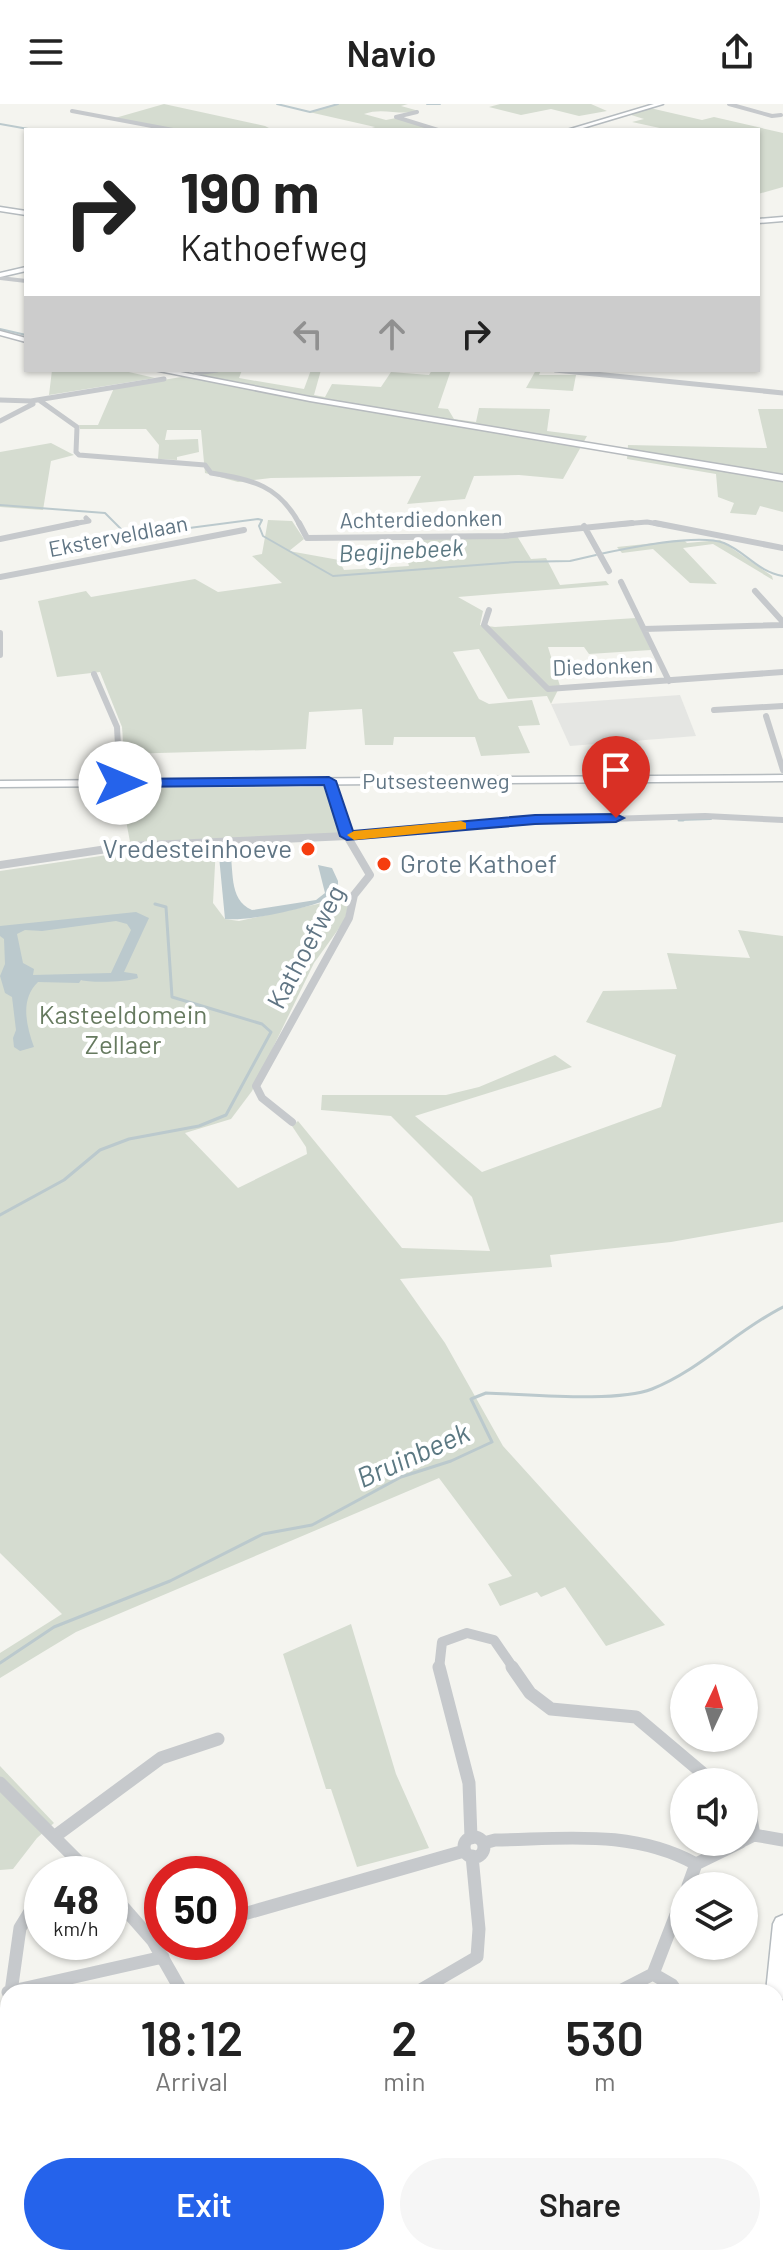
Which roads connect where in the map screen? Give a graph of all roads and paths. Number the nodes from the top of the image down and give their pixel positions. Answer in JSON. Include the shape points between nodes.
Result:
{"nodes":[{"id":1,"x":660,"y":104,"type":"edge"},
{"id":2,"x":729,"y":104,"type":"edge"},
{"id":3,"x":72,"y":111,"type":"dead end"},
{"id":4,"x":417,"y":112,"type":"dead end"},
{"id":5,"x":781,"y":115,"type":"dead end"},
{"id":6,"x":162,"y":128,"type":"edge"},
{"id":7,"x":432,"y":128,"type":"edge"},
{"id":8,"x":577,"y":128,"type":"edge"},
{"id":9,"x":0,"y":209,"type":"edge"},
{"id":10,"x":24,"y":213,"type":"edge"},
{"id":11,"x":783,"y":219,"type":"edge"},
{"id":12,"x":760,"y":221,"type":"edge"},
{"id":13,"x":24,"y":270,"type":"edge"},
{"id":14,"x":0,"y":277,"type":"edge"},
{"id":15,"x":24,"y":281,"type":"edge"},
{"id":16,"x":0,"y":333,"type":"edge"},
{"id":17,"x":24,"y":339,"type":"edge"},
{"id":18,"x":168,"y":372,"type":"edge"},
{"id":19,"x":207,"y":372,"type":"edge"},
{"id":20,"x":575,"y":372,"type":"edge"},
{"id":21,"x":192,"y":375,"type":"junction"},
{"id":22,"x":164,"y":379,"type":"dead end"},
{"id":23,"x":783,"y":393,"type":"edge"},
{"id":24,"x":0,"y":400,"type":"edge"},
{"id":25,"x":35,"y":401,"type":"junction"},
{"id":26,"x":0,"y":421,"type":"edge"},
{"id":27,"x":783,"y":478,"type":"edge"},
{"id":28,"x":86,"y":518,"type":"dead end"},
{"id":29,"x":584,"y":526,"type":"junction"},
{"id":30,"x":243,"y":530,"type":"dead end"},
{"id":31,"x":0,"y":539,"type":"edge"},
{"id":32,"x":783,"y":548,"type":"edge"},
{"id":33,"x":609,"y":571,"type":"dead end"},
{"id":34,"x":0,"y":577,"type":"edge"},
{"id":35,"x":621,"y":582,"type":"dead end"},
{"id":36,"x":755,"y":591,"type":"dead end"},
{"id":37,"x":489,"y":610,"type":"dead end"},
{"id":38,"x":783,"y":624,"type":"edge"},
{"id":39,"x":644,"y":629,"type":"junction"},
{"id":40,"x":0,"y":633,"type":"edge"},
{"id":41,"x":0,"y":655,"type":"edge"},
{"id":42,"x":783,"y":672,"type":"edge"},
{"id":43,"x":94,"y":674,"type":"dead end"},
{"id":44,"x":669,"y":681,"type":"junction"},
{"id":45,"x":783,"y":706,"type":"edge"},
{"id":46,"x":714,"y":710,"type":"dead end"},
{"id":47,"x":766,"y":716,"type":"dead end"},
{"id":48,"x":623,"y":741,"type":"dead end"},
{"id":49,"x":783,"y":770,"type":"edge"},
{"id":50,"x":783,"y":778,"type":"edge"},
{"id":51,"x":632,"y":779,"type":"junction"},
{"id":52,"x":329,"y":781,"type":"junction"},
{"id":53,"x":120,"y":783,"type":"junction"},
{"id":54,"x":0,"y":784,"type":"edge"},
{"id":55,"x":783,"y":820,"type":"edge"},
{"id":56,"x":347,"y":836,"type":"junction"},
{"id":57,"x":0,"y":865,"type":"edge"},
{"id":58,"x":292,"y":1122,"type":"dead end"},
{"id":59,"x":218,"y":1739,"type":"dead end"},
{"id":60,"x":696,"y":1768,"type":"edge"},
{"id":61,"x":0,"y":1783,"type":"edge"},
{"id":62,"x":54,"y":1837,"type":"junction"},
{"id":63,"x":758,"y":1839,"type":"edge"},
{"id":64,"x":478,"y":1840,"type":"junction"},
{"id":65,"x":783,"y":1840,"type":"edge"},
{"id":66,"x":468,"y":1854,"type":"junction"},
{"id":67,"x":73,"y":1856,"type":"edge"},
{"id":68,"x":717,"y":1856,"type":"edge"},
{"id":69,"x":696,"y":1864,"type":"junction"},
{"id":70,"x":693,"y":1872,"type":"edge"},
{"id":71,"x":128,"y":1910,"type":"edge"},
{"id":72,"x":248,"y":1913,"type":"edge"},
{"id":73,"x":783,"y":1924,"type":"edge"},
{"id":74,"x":24,"y":1925,"type":"edge"},
{"id":75,"x":144,"y":1926,"type":"edge"},
{"id":76,"x":670,"y":1927,"type":"edge"},
{"id":77,"x":150,"y":1960,"type":"edge"},
{"id":78,"x":165,"y":1960,"type":"edge"},
{"id":79,"x":653,"y":1974,"type":"junction"},
{"id":80,"x":11,"y":1984,"type":"edge"},
{"id":81,"x":45,"y":1984,"type":"edge"},
{"id":82,"x":178,"y":1984,"type":"edge"},
{"id":83,"x":432,"y":1984,"type":"edge"},
{"id":84,"x":634,"y":1984,"type":"edge"},
{"id":85,"x":670,"y":1984,"type":"edge"},
{"id":86,"x":777,"y":1984,"type":"edge"}],
"edges":[{"from":1,"to":8,"type":"main road"},
{"from":2,"to":5,"type":"street"},
{"from":3,"to":6,"type":"street"},
{"from":4,"to":7,"type":"street","via":[[396,117]]},
{"from":9,"to":10,"type":"main road"},
{"from":11,"to":12,"type":"main road"},
{"from":13,"to":14,"type":"main road"},
{"from":14,"to":15,"type":"street"},
{"from":16,"to":17,"type":"main road"},
{"from":18,"to":21,"type":"main road"},
{"from":19,"to":21,"type":"street"},
{"from":20,"to":23,"type":"street"},
{"from":21,"to":27,"type":"main road"},
{"from":22,"to":25,"type":"street"},
{"from":24,"to":25,"type":"street"},
{"from":25,"to":26,"type":"street"},
{"from":25,"to":29,"type":"street","name":"Achterdiedonken","via":[[77,427],[79,455],[197,463],[211,473],[252,480],[285,500],[307,538],[504,536]]},
{"from":28,"to":31,"type":"street","name":"Eksterveldlaan","via":[[89,521]]},
{"from":29,"to":32,"type":"street","name":"Achterdiedonken","via":[[659,523]]},
{"from":29,"to":33,"type":"street"},
{"from":30,"to":34,"type":"street","name":"Eksterveldlaan"},
{"from":35,"to":39,"type":"street","name":"Diedonken"},
{"from":36,"to":38,"type":"street","name":"Diedonken"},
{"from":37,"to":44,"type":"street","name":"Diedonken","via":[[484,625],[548,689]]},
{"from":38,"to":39,"type":"street","name":"Diedonken"},
{"from":39,"to":44,"type":"street","name":"Diedonken"},
{"from":40,"to":41,"type":"street"},
{"from":42,"to":44,"type":"street","name":"Diedonken"},
{"from":43,"to":53,"type":"street","via":[[117,727]]},
{"from":45,"to":46,"type":"street"},
{"from":47,"to":49,"type":"street"},
{"from":48,"to":51,"type":"street"},
{"from":50,"to":51,"type":"main road","name":"Putsesteenweg"},
{"from":51,"to":52,"type":"main road","name":"Putsesteenweg"},
{"from":52,"to":53,"type":"main road","name":"Putsesteenweg"},
{"from":52,"to":56,"type":"street","name":"Kathoefweg"},
{"from":53,"to":54,"type":"main road","name":"Putsesteenweg"},
{"from":55,"to":56,"type":"street","via":[[535,820]]},
{"from":56,"to":57,"type":"street","via":[[127,846]]},
{"from":56,"to":58,"type":"street","name":"Kathoefweg","via":[[370,875],[354,895],[349,918],[256,1086],[262,1098]]},
{"from":59,"to":62,"type":"street","via":[[161,1758]]},
{"from":60,"to":64,"type":"street","via":[[636,1717],[551,1709],[530,1693],[494,1640],[467,1633],[442,1642],[438,1665]]},
{"from":61,"to":62,"type":"street"},
{"from":62,"to":67,"type":"street"},
{"from":63,"to":65,"type":"street"},
{"from":64,"to":66,"type":"street","via":[[464,1842]]},
{"from":64,"to":66,"type":"street","via":[[483,1853]]},
{"from":64,"to":69,"type":"street","via":[[624,1838]]},
{"from":66,"to":72,"type":"street"},
{"from":66,"to":83,"type":"street","via":[[479,1929],[477,1957]]},
{"from":68,"to":69,"type":"street"},
{"from":69,"to":70,"type":"street"},
{"from":71,"to":75,"type":"street"},
{"from":73,"to":86,"type":"main road"},
{"from":74,"to":80,"type":"street"},
{"from":76,"to":79,"type":"street"},
{"from":77,"to":81,"type":"street"},
{"from":78,"to":82,"type":"street"},
{"from":79,"to":84,"type":"street"},
{"from":79,"to":85,"type":"street"}]}
